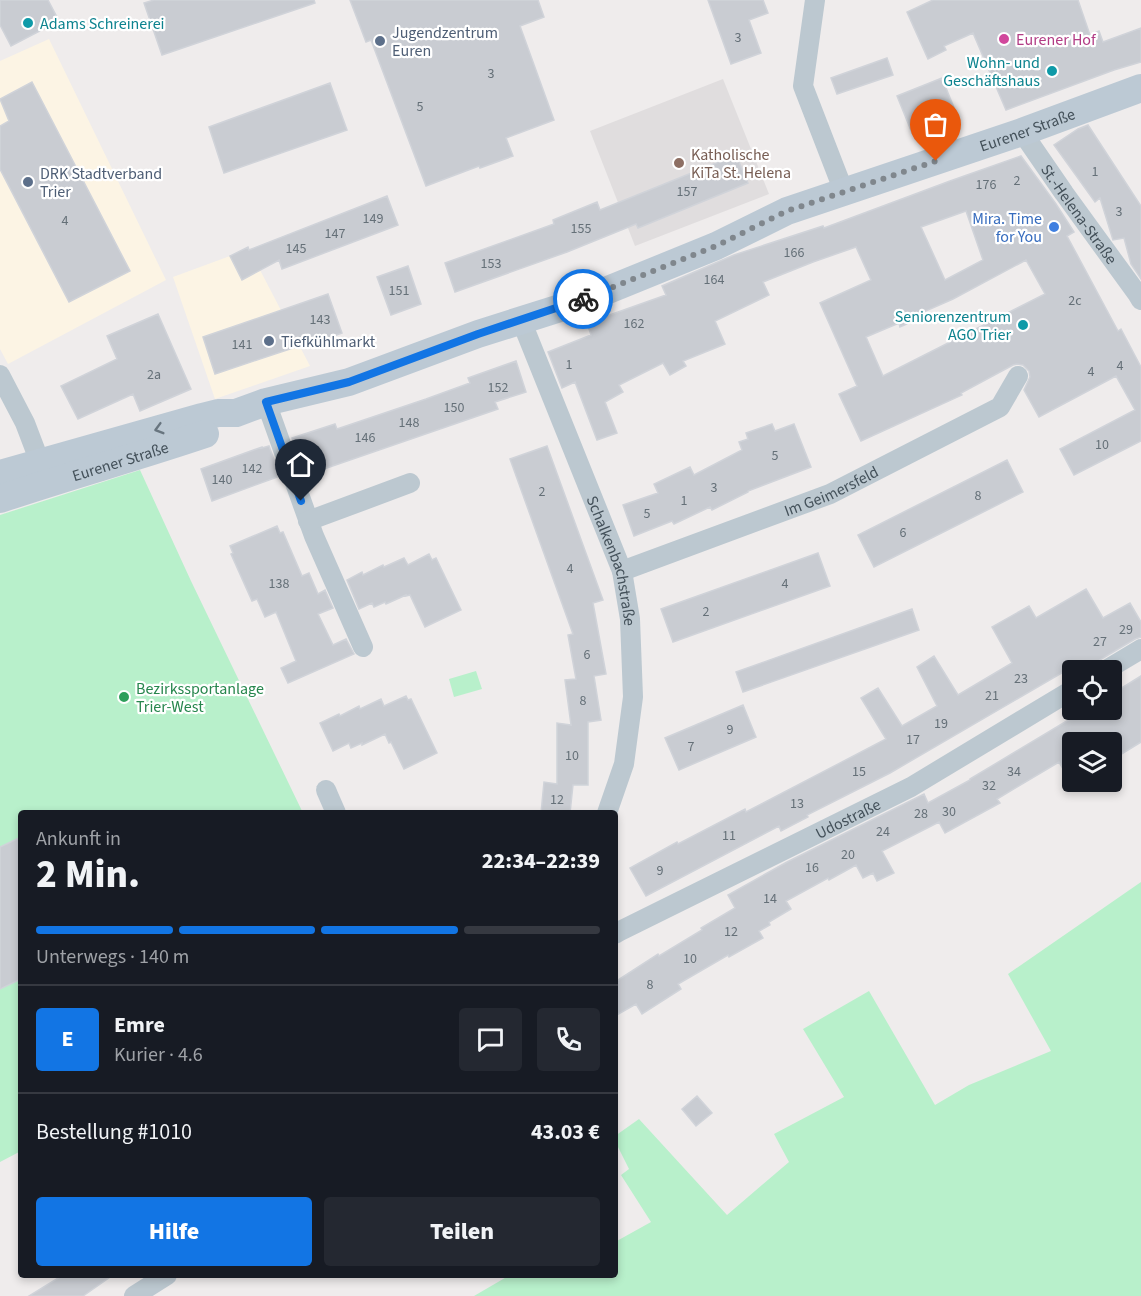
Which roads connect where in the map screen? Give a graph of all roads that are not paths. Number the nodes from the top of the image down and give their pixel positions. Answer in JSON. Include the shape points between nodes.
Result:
{"nodes":[{"id":1,"x":815,"y":0,"type":"edge"},
{"id":2,"x":1141,"y":88,"type":"edge"},
{"id":3,"x":1022,"y":132,"type":"junction"},
{"id":4,"x":844,"y":192,"type":"junction"},
{"id":5,"x":1140,"y":296,"type":"edge"},
{"id":6,"x":521,"y":320,"type":"junction"},
{"id":7,"x":0,"y":375,"type":"edge"},
{"id":8,"x":1018,"y":376,"type":"dead end"},
{"id":9,"x":266,"y":402,"type":"junction"},
{"id":10,"x":44,"y":472,"type":"junction"},
{"id":11,"x":0,"y":474,"type":"edge"},
{"id":12,"x":410,"y":483,"type":"dead end"},
{"id":13,"x":0,"y":499,"type":"edge"},
{"id":14,"x":308,"y":521,"type":"junction"},
{"id":15,"x":622,"y":571,"type":"junction"},
{"id":16,"x":363,"y":647,"type":"dead end"},
{"id":17,"x":1141,"y":649,"type":"edge"},
{"id":18,"x":1122,"y":660,"type":"edge"},
{"id":19,"x":1062,"y":696,"type":"edge"},
{"id":20,"x":326,"y":790,"type":"dead end"},
{"id":21,"x":335,"y":810,"type":"edge"},
{"id":22,"x":608,"y":810,"type":"edge"},
{"id":23,"x":618,"y":930,"type":"edge"},
{"id":24,"x":162,"y":1278,"type":"edge"},
{"id":25,"x":134,"y":1296,"type":"edge"}],
"edges":[{"from":1,"to":4,"type":"street","via":[[804,86]]},
{"from":2,"to":3,"type":"street","name":"Eurener Straße"},
{"from":3,"to":4,"type":"street","name":"Eurener Straße"},
{"from":3,"to":5,"type":"street","name":"St.-Helena-Straße"},
{"from":4,"to":6,"type":"street","name":"Eurener Straße","via":[[787,211],[716,246],[576,303]]},
{"from":6,"to":9,"type":"street","name":"Eurener Straße","via":[[349,382]]},
{"from":6,"to":15,"type":"street","name":"Schalkenbachstraße"},
{"from":7,"to":10,"type":"street","via":[[26,423]]},
{"from":8,"to":15,"type":"street","name":"Im Geimersfeld","via":[[1000,407],[830,494]]},
{"from":9,"to":10,"type":"street","name":"Eurener Straße","via":[[236,413],[207,433],[143,455]]},
{"from":9,"to":14,"type":"street"},
{"from":10,"to":11,"type":"street","name":"Eurener Straße"},
{"from":10,"to":13,"type":"street","name":"Eurener Straße"},
{"from":12,"to":14,"type":"street"},
{"from":14,"to":16,"type":"street"},
{"from":15,"to":22,"type":"street","name":"Schalkenbachstraße","via":[[630,619],[633,697],[624,764]]},
{"from":17,"to":18,"type":"street"},
{"from":19,"to":23,"type":"street","name":"Udostraße","via":[[911,787]]},
{"from":20,"to":21,"type":"street"},
{"from":24,"to":25,"type":"street"}]}
